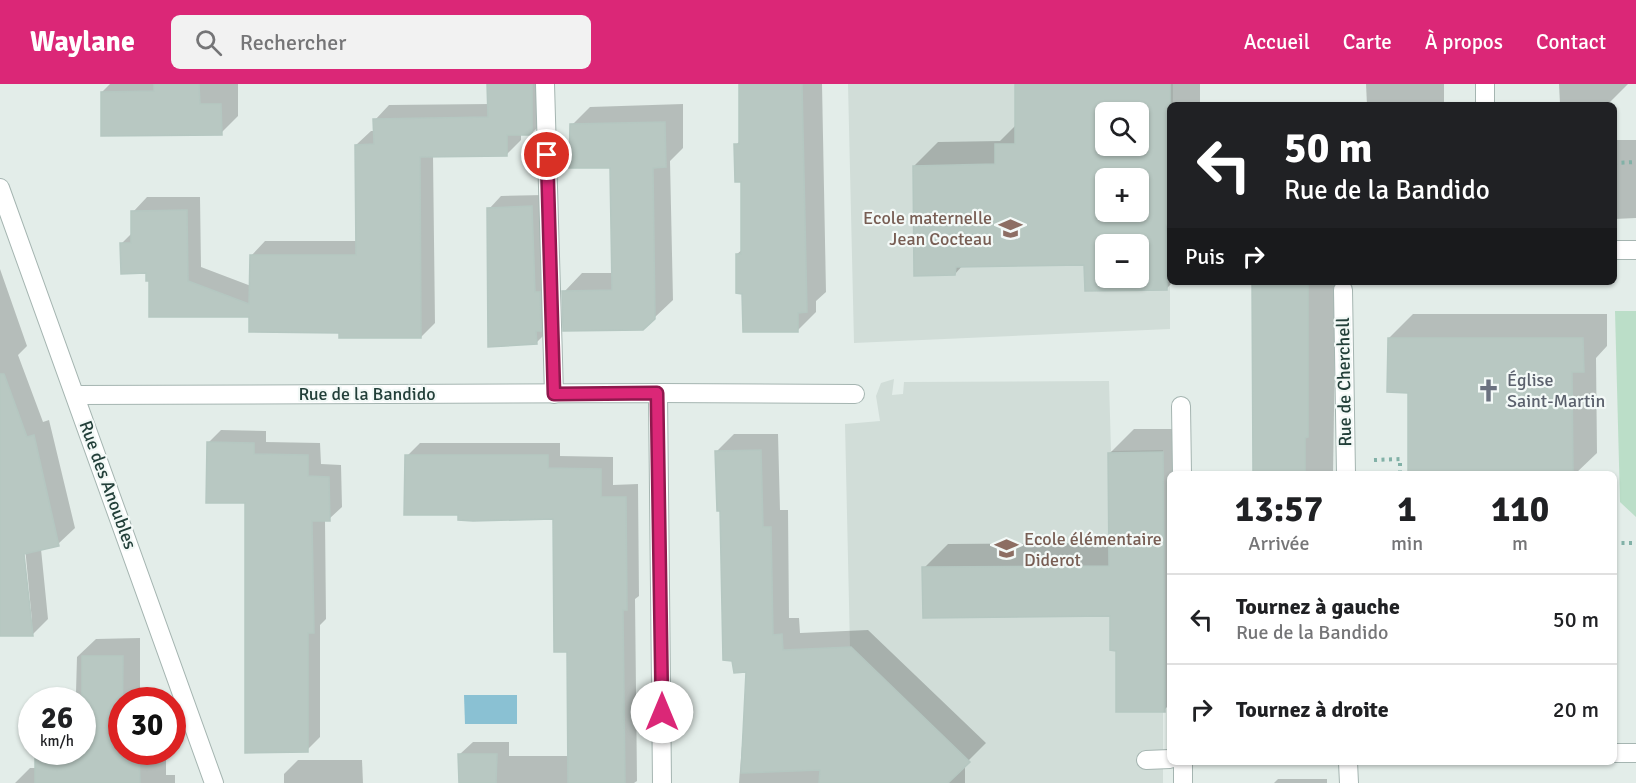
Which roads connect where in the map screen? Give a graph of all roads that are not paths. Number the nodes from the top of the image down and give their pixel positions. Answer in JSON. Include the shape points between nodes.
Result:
{"nodes":[{"id":1,"x":545,"y":84,"type":"edge"},
{"id":2,"x":1485,"y":84,"type":"edge"},
{"id":3,"x":1485,"y":102,"type":"edge"},
{"id":4,"x":0,"y":188,"type":"edge"},
{"id":5,"x":1617,"y":250,"type":"edge"},
{"id":6,"x":1636,"y":250,"type":"edge"},
{"id":7,"x":1343,"y":290,"type":"dead end"},
{"id":8,"x":657,"y":393,"type":"junction"},
{"id":9,"x":554,"y":394,"type":"junction"},
{"id":10,"x":855,"y":394,"type":"dead end"},
{"id":11,"x":76,"y":395,"type":"junction"},
{"id":12,"x":1181,"y":406,"type":"dead end"},
{"id":13,"x":1182,"y":471,"type":"edge"},
{"id":14,"x":1346,"y":471,"type":"edge"},
{"id":15,"x":1617,"y":753,"type":"edge"},
{"id":16,"x":1636,"y":753,"type":"edge"},
{"id":17,"x":1167,"y":759,"type":"edge"},
{"id":18,"x":1146,"y":760,"type":"dead end"},
{"id":19,"x":1183,"y":765,"type":"edge"},
{"id":20,"x":1348,"y":765,"type":"edge"},
{"id":21,"x":214,"y":783,"type":"edge"},
{"id":22,"x":662,"y":783,"type":"edge"},
{"id":23,"x":1183,"y":783,"type":"edge"},
{"id":24,"x":1349,"y":783,"type":"edge"}],
"edges":[{"from":1,"to":9,"type":"street"},
{"from":2,"to":3,"type":"street"},
{"from":4,"to":11,"type":"street","name":"Rue des Anoubles"},
{"from":5,"to":6,"type":"street"},
{"from":7,"to":14,"type":"street","name":"Rue de Cherchell"},
{"from":8,"to":9,"type":"street","name":"Rue de la Bandido"},
{"from":8,"to":10,"type":"street","name":"Rue de la Bandido"},
{"from":8,"to":22,"type":"street"},
{"from":9,"to":11,"type":"street","name":"Rue de la Bandido"},
{"from":11,"to":21,"type":"street","name":"Rue des Anoubles"},
{"from":12,"to":13,"type":"street"},
{"from":15,"to":16,"type":"street"},
{"from":17,"to":18,"type":"street"},
{"from":19,"to":23,"type":"street"},
{"from":20,"to":24,"type":"street"}]}
